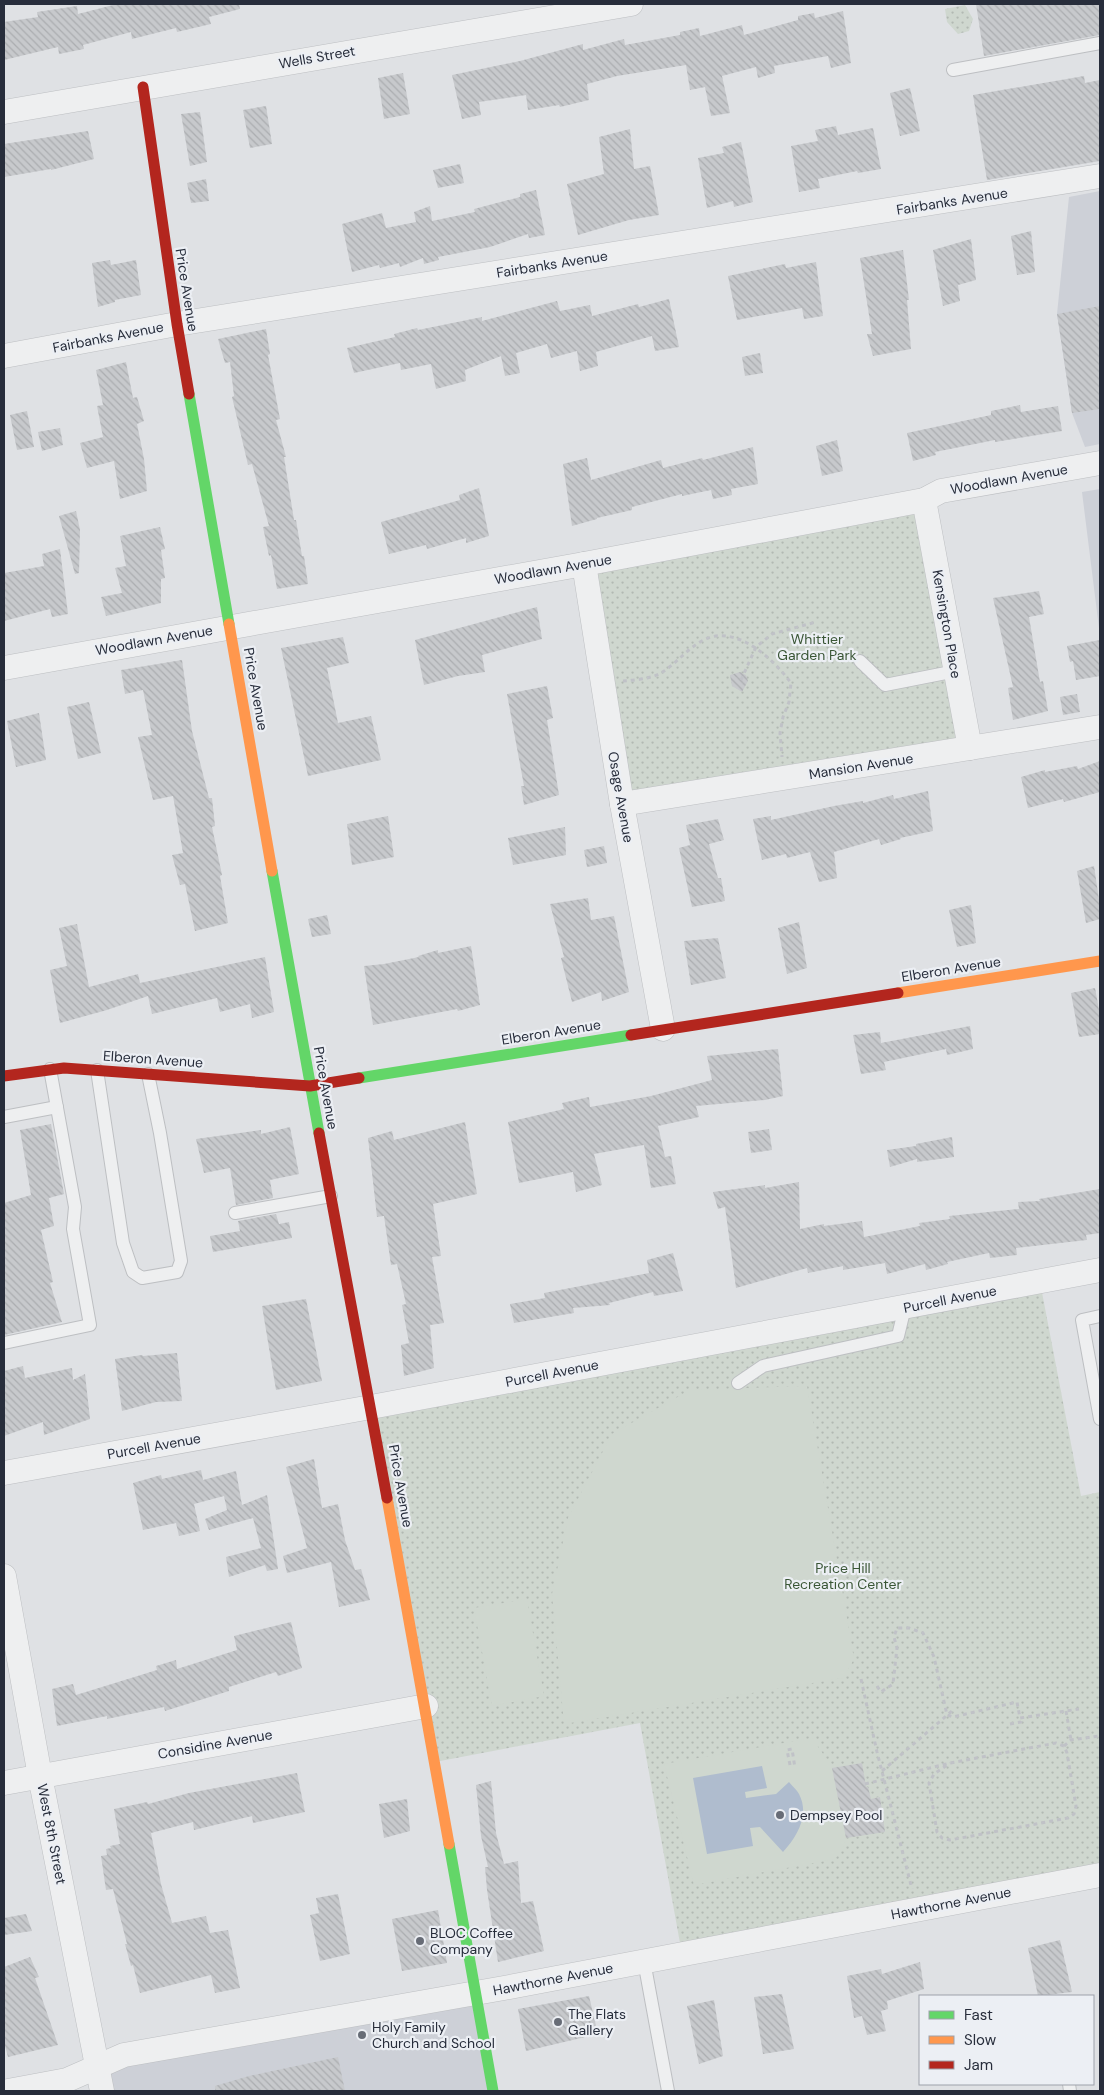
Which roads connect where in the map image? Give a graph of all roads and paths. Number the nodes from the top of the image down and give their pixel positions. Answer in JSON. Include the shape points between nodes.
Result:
{"nodes":[{"id":1,"x":631,"y":4,"type":"edge"},
{"id":2,"x":1100,"y":43,"type":"edge"},
{"id":3,"x":953,"y":70,"type":"dead end"},
{"id":4,"x":143,"y":87,"type":"junction"},
{"id":5,"x":4,"y":112,"type":"edge"},
{"id":6,"x":1100,"y":176,"type":"edge"},
{"id":7,"x":177,"y":324,"type":"junction"},
{"id":8,"x":4,"y":356,"type":"edge"},
{"id":9,"x":1100,"y":462,"type":"edge"},
{"id":10,"x":924,"y":500,"type":"junction"},
{"id":11,"x":584,"y":564,"type":"junction"},
{"id":12,"x":816,"y":622,"type":"dead end"},
{"id":13,"x":230,"y":626,"type":"junction"},
{"id":14,"x":756,"y":647,"type":"junction"},
{"id":15,"x":860,"y":662,"type":"dead end"},
{"id":16,"x":4,"y":668,"type":"edge"},
{"id":17,"x":956,"y":671,"type":"junction"},
{"id":18,"x":741,"y":680,"type":"dead end"},
{"id":19,"x":603,"y":684,"type":"junction"},
{"id":20,"x":1100,"y":727,"type":"edge"},
{"id":21,"x":970,"y":748,"type":"junction"},
{"id":22,"x":784,"y":778,"type":"junction"},
{"id":23,"x":622,"y":804,"type":"junction"},
{"id":24,"x":1100,"y":961,"type":"edge"},
{"id":25,"x":663,"y":1030,"type":"junction"},
{"id":26,"x":50,"y":1069,"type":"junction"},
{"id":27,"x":98,"y":1070,"type":"junction"},
{"id":28,"x":148,"y":1074,"type":"junction"},
{"id":29,"x":4,"y":1076,"type":"edge"},
{"id":30,"x":310,"y":1086,"type":"junction"},
{"id":31,"x":57,"y":1107,"type":"junction"},
{"id":32,"x":4,"y":1117,"type":"edge"},
{"id":33,"x":331,"y":1196,"type":"junction"},
{"id":34,"x":235,"y":1213,"type":"dead end"},
{"id":35,"x":1100,"y":1270,"type":"edge"},
{"id":36,"x":905,"y":1307,"type":"junction"},
{"id":37,"x":1100,"y":1316,"type":"edge"},
{"id":38,"x":4,"y":1342,"type":"edge"},
{"id":39,"x":738,"y":1383,"type":"dead end"},
{"id":40,"x":371,"y":1407,"type":"junction"},
{"id":41,"x":1100,"y":1419,"type":"edge"},
{"id":42,"x":4,"y":1473,"type":"edge"},
{"id":43,"x":4,"y":1576,"type":"edge"},
{"id":44,"x":861,"y":1679,"type":"dead end"},
{"id":45,"x":877,"y":1686,"type":"dead end"},
{"id":46,"x":426,"y":1706,"type":"junction"},
{"id":47,"x":1079,"y":1709,"type":"dead end"},
{"id":48,"x":952,"y":1711,"type":"dead end"},
{"id":49,"x":1066,"y":1711,"type":"junction"},
{"id":50,"x":947,"y":1716,"type":"junction"},
{"id":51,"x":1021,"y":1718,"type":"junction"},
{"id":52,"x":1015,"y":1723,"type":"junction"},
{"id":53,"x":1010,"y":1724,"type":"dead end"},
{"id":54,"x":1016,"y":1728,"type":"dead end"},
{"id":55,"x":1099,"y":1736,"type":"dead end"},
{"id":56,"x":1071,"y":1740,"type":"junction"},
{"id":57,"x":1064,"y":1746,"type":"junction"},
{"id":58,"x":950,"y":1762,"type":"junction"},
{"id":59,"x":790,"y":1765,"type":"dead end"},
{"id":60,"x":794,"y":1768,"type":"dead end"},
{"id":61,"x":882,"y":1771,"type":"junction"},
{"id":62,"x":40,"y":1776,"type":"junction"},
{"id":63,"x":884,"y":1780,"type":"junction"},
{"id":64,"x":4,"y":1783,"type":"edge"},
{"id":65,"x":865,"y":1784,"type":"dead end"},
{"id":66,"x":1100,"y":1875,"type":"edge"},
{"id":67,"x":912,"y":1889,"type":"dead end"},
{"id":68,"x":644,"y":1961,"type":"junction"},
{"id":69,"x":474,"y":1993,"type":"junction"},
{"id":70,"x":98,"y":2065,"type":"junction"},
{"id":71,"x":8,"y":2091,"type":"edge"},
{"id":72,"x":102,"y":2091,"type":"edge"},
{"id":73,"x":494,"y":2091,"type":"edge"},
{"id":74,"x":668,"y":2091,"type":"edge"}],
"edges":[{"from":1,"to":4,"type":"street","name":"Wells Street"},
{"from":2,"to":3,"type":"lane"},
{"from":4,"to":5,"type":"street","name":"Wells Street"},
{"from":4,"to":7,"type":"street","name":"Price Avenue"},
{"from":6,"to":7,"type":"street","name":"Fairbanks Avenue"},
{"from":7,"to":8,"type":"street","name":"Fairbanks Avenue"},
{"from":7,"to":13,"type":"street","name":"Price Avenue"},
{"from":9,"to":10,"type":"street","name":"Woodlawn Avenue","via":[[941,492]]},
{"from":10,"to":11,"type":"street","name":"Woodlawn Avenue"},
{"from":10,"to":17,"type":"street","name":"Kensington Place"},
{"from":11,"to":13,"type":"street","name":"Woodlawn Avenue"},
{"from":11,"to":19,"type":"street","name":"Osage Avenue"},
{"from":12,"to":14,"type":"path","via":[[772,634]]},
{"from":13,"to":16,"type":"street","name":"Woodlawn Avenue"},
{"from":13,"to":30,"type":"street","name":"Price Avenue"},
{"from":14,"to":18,"type":"path"},
{"from":14,"to":19,"type":"path","via":[[732,637],[712,637],[694,646],[660,673]]},
{"from":14,"to":22,"type":"path","via":[[780,667],[791,683],[780,733]]},
{"from":15,"to":17,"type":"lane","via":[[885,686]]},
{"from":17,"to":21,"type":"street","name":"Kensington Place"},
{"from":19,"to":23,"type":"street","name":"Osage Avenue"},
{"from":20,"to":21,"type":"street","name":"Mansion Avenue"},
{"from":21,"to":22,"type":"street","name":"Mansion Avenue"},
{"from":22,"to":23,"type":"street","name":"Mansion Avenue"},
{"from":23,"to":25,"type":"street","name":"Osage Avenue"},
{"from":24,"to":25,"type":"street","name":"Elberon Avenue"},
{"from":25,"to":30,"type":"street","name":"Elberon Avenue"},
{"from":26,"to":27,"type":"street","name":"Elberon Avenue"},
{"from":26,"to":29,"type":"street","name":"Elberon Avenue"},
{"from":26,"to":31,"type":"lane"},
{"from":27,"to":28,"type":"street","name":"Elberon Avenue"},
{"from":27,"to":28,"type":"lane","via":[[123,1242],[133,1272],[142,1278],[177,1272],[181,1261]]},
{"from":28,"to":30,"type":"street","name":"Elberon Avenue"},
{"from":30,"to":33,"type":"street","name":"Price Avenue"},
{"from":31,"to":32,"type":"lane"},
{"from":31,"to":38,"type":"lane","via":[[75,1207],[73,1229],[90,1325]]},
{"from":33,"to":34,"type":"lane"},
{"from":33,"to":40,"type":"street","name":"Price Avenue"},
{"from":35,"to":36,"type":"street","name":"Purcell Avenue"},
{"from":36,"to":39,"type":"lane","via":[[898,1336],[764,1366]]},
{"from":36,"to":40,"type":"street","name":"Purcell Avenue"},
{"from":37,"to":41,"type":"lane","via":[[1082,1320]]},
{"from":40,"to":42,"type":"street","name":"Purcell Avenue"},
{"from":40,"to":46,"type":"street","name":"Price Avenue"},
{"from":43,"to":62,"type":"street","name":"West 8th Street"},
{"from":44,"to":61,"type":"path"},
{"from":45,"to":50,"type":"path","via":[[881,1692],[893,1684],[897,1628],[923,1633],[934,1657]]},
{"from":46,"to":62,"type":"street","name":"Considine Avenue"},
{"from":46,"to":69,"type":"street","name":"Price Avenue"},
{"from":47,"to":49,"type":"path"},
{"from":48,"to":50,"type":"path"},
{"from":49,"to":51,"type":"path"},
{"from":49,"to":56,"type":"path"},
{"from":50,"to":51,"type":"path","via":[[1017,1702]]},
{"from":50,"to":61,"type":"path"},
{"from":51,"to":52,"type":"path","via":[[1021,1722]]},
{"from":52,"to":53,"type":"path"},
{"from":52,"to":54,"type":"path"},
{"from":55,"to":56,"type":"path"},
{"from":56,"to":57,"type":"path"},
{"from":57,"to":58,"type":"path","via":[[1056,1743]]},
{"from":57,"to":58,"type":"path","via":[[1076,1806],[1074,1814],[1068,1818],[950,1840],[937,1832],[929,1783],[934,1774]]},
{"from":58,"to":63,"type":"path"},
{"from":59,"to":60,"type":"path","via":[[787,1750],[792,1750]]},
{"from":61,"to":63,"type":"path"},
{"from":62,"to":64,"type":"street","name":"Considine Avenue"},
{"from":62,"to":70,"type":"street","name":"West 8th Street"},
{"from":63,"to":65,"type":"path"},
{"from":63,"to":67,"type":"path"},
{"from":66,"to":68,"type":"street","name":"Hawthorne Avenue"},
{"from":68,"to":69,"type":"street","name":"Hawthorne Avenue"},
{"from":68,"to":74,"type":"lane"},
{"from":69,"to":70,"type":"street","name":"Hawthorne Avenue","via":[[124,2055]]},
{"from":69,"to":73,"type":"street","name":"Price Avenue"},
{"from":70,"to":71,"type":"street","name":"Hawthorne Avenue","via":[[67,2080]]},
{"from":70,"to":72,"type":"street","name":"West 8th Street"}]}
